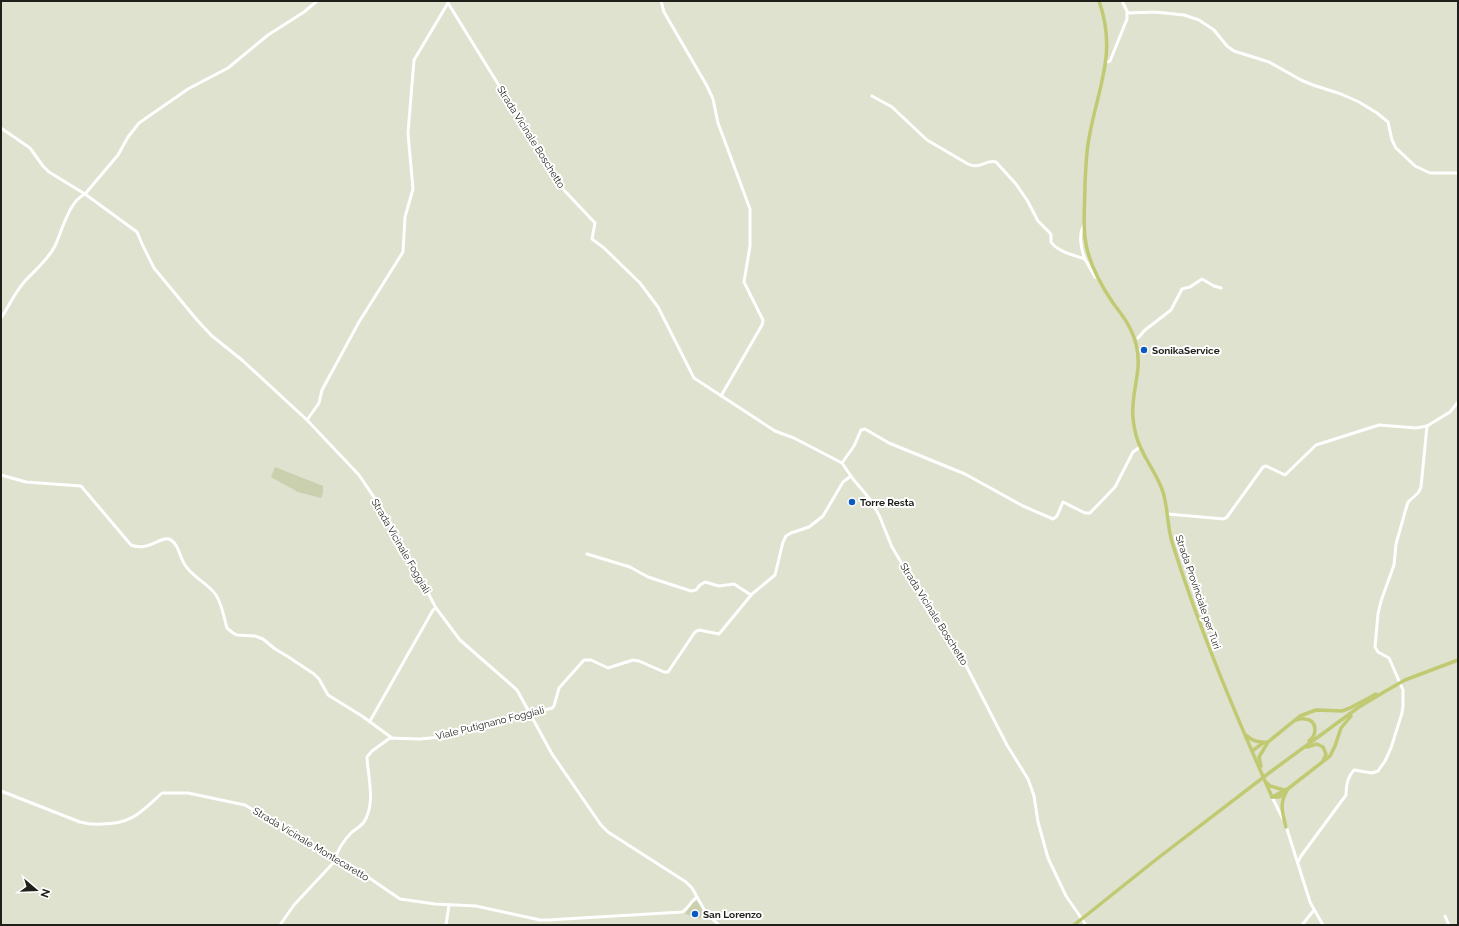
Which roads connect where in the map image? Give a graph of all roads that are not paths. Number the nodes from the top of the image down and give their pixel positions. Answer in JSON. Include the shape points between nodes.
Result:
{"nodes":[{"id":1,"x":317,"y":1,"type":"edge"},
{"id":2,"x":660,"y":1,"type":"edge"},
{"id":3,"x":1099,"y":1,"type":"edge"},
{"id":4,"x":1122,"y":1,"type":"edge"},
{"id":5,"x":448,"y":2,"type":"edge"},
{"id":6,"x":1127,"y":13,"type":"junction"},
{"id":7,"x":1107,"y":62,"type":"junction"},
{"id":8,"x":872,"y":96,"type":"dead end"},
{"id":9,"x":1,"y":128,"type":"edge"},
{"id":10,"x":1458,"y":173,"type":"edge"},
{"id":11,"x":85,"y":194,"type":"junction"},
{"id":12,"x":1084,"y":225,"type":"junction"},
{"id":13,"x":1085,"y":259,"type":"junction"},
{"id":14,"x":1097,"y":278,"type":"junction"},
{"id":15,"x":1221,"y":288,"type":"dead end"},
{"id":16,"x":1,"y":318,"type":"edge"},
{"id":17,"x":1138,"y":338,"type":"dead end"},
{"id":18,"x":721,"y":396,"type":"junction"},
{"id":19,"x":1458,"y":402,"type":"edge"},
{"id":20,"x":307,"y":420,"type":"junction"},
{"id":21,"x":1427,"y":426,"type":"junction"},
{"id":22,"x":1140,"y":447,"type":"junction"},
{"id":23,"x":842,"y":463,"type":"junction"},
{"id":24,"x":1,"y":475,"type":"edge"},
{"id":25,"x":851,"y":476,"type":"junction"},
{"id":26,"x":1168,"y":514,"type":"junction"},
{"id":27,"x":586,"y":554,"type":"dead end"},
{"id":28,"x":750,"y":595,"type":"junction"},
{"id":29,"x":436,"y":608,"type":"junction"},
{"id":30,"x":1458,"y":660,"type":"edge"},
{"id":31,"x":1384,"y":692,"type":"junction"},
{"id":32,"x":1359,"y":707,"type":"junction"},
{"id":33,"x":531,"y":714,"type":"junction"},
{"id":34,"x":1295,"y":720,"type":"junction"},
{"id":35,"x":370,"y":721,"type":"junction"},
{"id":36,"x":1243,"y":732,"type":"junction"},
{"id":37,"x":392,"y":738,"type":"junction"},
{"id":38,"x":1268,"y":742,"type":"junction"},
{"id":39,"x":1263,"y":743,"type":"junction"},
{"id":40,"x":1264,"y":748,"type":"junction"},
{"id":41,"x":1252,"y":751,"type":"junction"},
{"id":42,"x":1294,"y":755,"type":"junction"},
{"id":43,"x":1321,"y":763,"type":"junction"},
{"id":44,"x":1265,"y":780,"type":"junction"},
{"id":45,"x":1,"y":791,"type":"edge"},
{"id":46,"x":1284,"y":792,"type":"junction"},
{"id":47,"x":1272,"y":797,"type":"junction"},
{"id":48,"x":1286,"y":826,"type":"junction"},
{"id":49,"x":336,"y":859,"type":"junction"},
{"id":50,"x":1298,"y":862,"type":"junction"},
{"id":51,"x":697,"y":897,"type":"junction"},
{"id":52,"x":449,"y":905,"type":"junction"},
{"id":53,"x":1314,"y":910,"type":"junction"},
{"id":54,"x":1445,"y":916,"type":"dead end"},
{"id":55,"x":280,"y":925,"type":"edge"},
{"id":56,"x":446,"y":925,"type":"edge"},
{"id":57,"x":719,"y":925,"type":"edge"},
{"id":58,"x":1074,"y":925,"type":"edge"},
{"id":59,"x":1086,"y":925,"type":"edge"},
{"id":60,"x":1302,"y":925,"type":"edge"},
{"id":61,"x":1323,"y":925,"type":"edge"},
{"id":62,"x":1449,"y":925,"type":"edge"}],
"edges":[{"from":1,"to":11,"type":"street","via":[[268,35],[228,68],[188,89],[139,123],[118,155]]},
{"from":2,"to":18,"type":"street","via":[[713,99],[718,122],[750,209],[750,246],[744,282],[763,320]]},
{"from":3,"to":7,"type":"main road","name":"Strada Provinciale per Turi","via":[[1106,29]]},
{"from":4,"to":6,"type":"street"},
{"from":5,"to":18,"type":"street","name":"Strada Vicinale Boschetto","via":[[563,189],[595,223],[592,239],[640,283],[658,307],[694,378]]},
{"from":5,"to":20,"type":"street","via":[[414,60],[408,133],[413,189],[405,217],[403,252],[359,322],[322,390],[319,403]]},
{"from":6,"to":7,"type":"street","via":[[1110,61]]},
{"from":6,"to":10,"type":"street","via":[[1155,12],[1184,15],[1199,20],[1214,30],[1234,51],[1269,62],[1301,80],[1341,94],[1377,113],[1388,122],[1396,148],[1415,166],[1430,173]]},
{"from":7,"to":12,"type":"main road","name":"Strada Provinciale per Turi","via":[[1088,145]]},
{"from":8,"to":13,"type":"street","via":[[892,108],[927,140],[973,167],[996,162],[1021,190],[1034,215],[1051,235],[1053,246]]},
{"from":9,"to":11,"type":"street","name":"Strada Vicinale Foggiali","via":[[30,148],[49,172]]},
{"from":11,"to":16,"type":"street","via":[[76,202],[64,221],[45,262],[25,281]]},
{"from":11,"to":20,"type":"street","name":"Strada Vicinale Foggiali","via":[[137,232],[154,268],[197,320]]},
{"from":12,"to":13,"type":"street","via":[[1081,242]]},
{"from":12,"to":14,"type":"main road","name":"Strada Provinciale per Turi","via":[[1088,252]]},
{"from":13,"to":14,"type":"street"},
{"from":14,"to":22,"type":"main road","name":"Strada Provinciale per Turi","via":[[1127,322],[1136,346],[1139,372],[1133,413]]},
{"from":15,"to":17,"type":"street","via":[[1202,279],[1182,289],[1171,310]]},
{"from":18,"to":23,"type":"street","name":"Strada Vicinale Boschetto","via":[[775,432],[794,438]]},
{"from":19,"to":21,"type":"street","via":[[1450,412]]},
{"from":20,"to":29,"type":"street","name":"Strada Vicinale Foggiali","via":[[359,475],[399,538]]},
{"from":21,"to":26,"type":"street","via":[[1416,428],[1379,425],[1316,445],[1285,475],[1263,467],[1224,519]]},
{"from":21,"to":50,"type":"street","via":[[1421,487],[1408,502],[1396,544],[1394,565],[1378,614],[1375,647],[1388,658],[1403,690],[1402,713],[1385,761],[1378,771],[1372,773],[1354,770],[1346,788],[1346,795]]},
{"from":22,"to":23,"type":"street","via":[[1133,452],[1115,487],[1090,513],[1063,502],[1053,519],[1023,506],[965,474],[889,443],[865,429],[861,430]]},
{"from":22,"to":26,"type":"main road","name":"Strada Provinciale per Turi","via":[[1159,481]]},
{"from":23,"to":25,"type":"street","name":"Strada Vicinale Boschetto"},
{"from":24,"to":35,"type":"street","via":[[26,482],[81,486],[131,545],[150,546],[166,538],[171,540],[186,567],[217,596],[230,631],[237,635],[263,638],[275,650],[314,674],[328,695]]},
{"from":25,"to":28,"type":"street","name":"Viale Putignano Foggiali","via":[[843,482],[823,516],[809,527],[786,536],[775,575]]},
{"from":25,"to":59,"type":"street","name":"Strada Vicinale Boschetto","via":[[874,505],[892,547],[943,633],[960,654],[1007,746],[1028,779],[1048,858],[1066,896]]},
{"from":26,"to":36,"type":"main road","name":"Strada Provinciale per Turi","via":[[1172,539],[1209,650]]},
{"from":27,"to":28,"type":"street","via":[[630,567],[648,577],[690,591],[696,590],[705,582],[719,586],[737,585]]},
{"from":28,"to":33,"type":"street","name":"Viale Putignano Foggiali","via":[[719,634],[699,630],[695,632],[668,672],[634,660],[608,668],[591,660],[584,660],[559,688],[554,706]]},
{"from":29,"to":33,"type":"street","name":"Strada Vicinale Foggiali","via":[[460,640],[514,687]]},
{"from":29,"to":35,"type":"street","via":[[432,610]]},
{"from":30,"to":31,"type":"main road","via":[[1406,680]]},
{"from":31,"to":32,"type":"main road"},
{"from":31,"to":34,"type":"main road","via":[[1377,693],[1350,708],[1338,711],[1316,710],[1307,712]]},
{"from":32,"to":42,"type":"main road"},
{"from":32,"to":43,"type":"main road","via":[[1341,728],[1332,752]]},
{"from":33,"to":37,"type":"street","name":"Viale Putignano Foggiali","via":[[441,737]]},
{"from":33,"to":51,"type":"street","name":"Strada Vicinale Foggiali","via":[[552,754],[601,825],[686,882]]},
{"from":34,"to":38,"type":"main road"},
{"from":34,"to":42,"type":"main road","via":[[1308,719],[1316,729],[1313,738]]},
{"from":35,"to":37,"type":"street"},
{"from":36,"to":39,"type":"main road","via":[[1251,739]]},
{"from":36,"to":41,"type":"main road","name":"Strada Provinciale per Turi"},
{"from":37,"to":49,"type":"street","via":[[367,758],[369,809],[362,824],[345,839]]},
{"from":38,"to":39,"type":"main road"},
{"from":38,"to":40,"type":"main road"},
{"from":39,"to":41,"type":"main road"},
{"from":40,"to":41,"type":"main road"},
{"from":40,"to":44,"type":"main road","via":[[1259,760]]},
{"from":41,"to":44,"type":"main road","name":"Strada Provinciale per Turi"},
{"from":42,"to":43,"type":"main road","via":[[1309,746],[1319,745],[1326,754]]},
{"from":42,"to":58,"type":"main road"},
{"from":43,"to":46,"type":"main road"},
{"from":44,"to":46,"type":"main road","via":[[1270,786]]},
{"from":44,"to":47,"type":"main road","name":"Strada Provinciale per Turi"},
{"from":45,"to":49,"type":"street","name":"Strada Vicinale Montecaretto","via":[[91,825],[123,822],[141,812],[162,794],[195,794],[245,805]]},
{"from":46,"to":47,"type":"main road"},
{"from":46,"to":48,"type":"main road","via":[[1281,810]]},
{"from":47,"to":48,"type":"street","name":"Strada Provinciale per Turi"},
{"from":48,"to":50,"type":"street","name":"Strada Provinciale per Turi"},
{"from":49,"to":52,"type":"street","name":"Strada Vicinale Montecaretto","via":[[346,862],[400,899]]},
{"from":49,"to":55,"type":"street","via":[[294,905]]},
{"from":50,"to":53,"type":"street","name":"Strada Provinciale per Turi"},
{"from":51,"to":52,"type":"street","name":"Strada Vicinale Montecaretto","via":[[682,912],[548,920],[476,906]]},
{"from":51,"to":57,"type":"street","name":"Strada Vicinale Foggiali","via":[[706,912]]},
{"from":52,"to":56,"type":"street"},
{"from":53,"to":60,"type":"street"},
{"from":53,"to":61,"type":"street","name":"Strada Provinciale per Turi"},
{"from":54,"to":62,"type":"street"}]}
